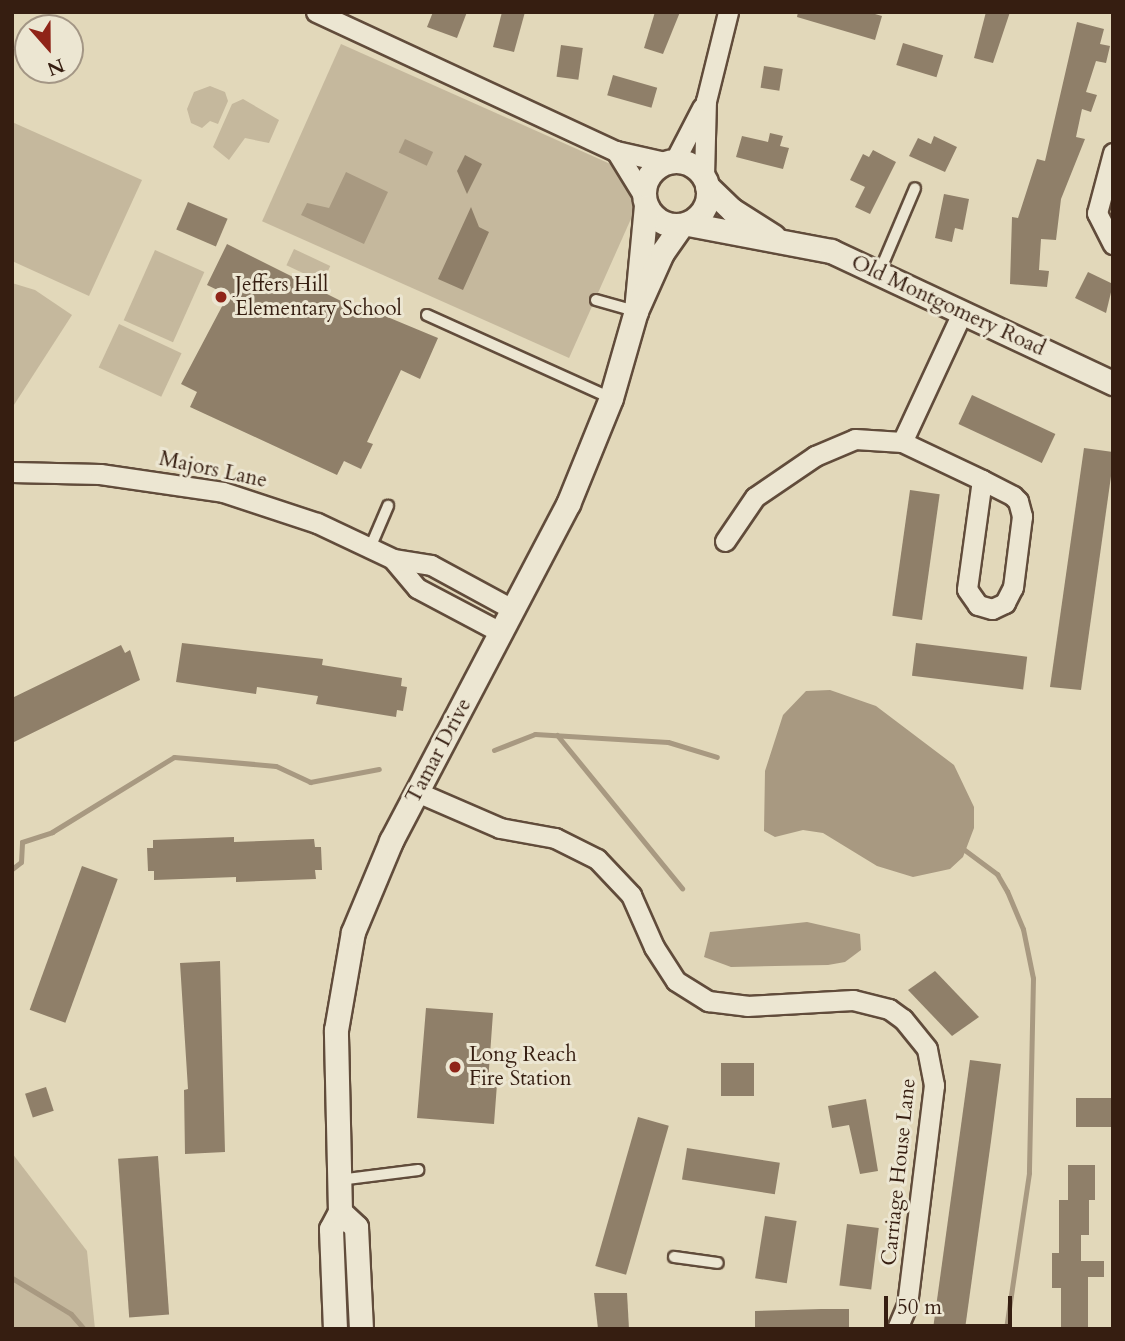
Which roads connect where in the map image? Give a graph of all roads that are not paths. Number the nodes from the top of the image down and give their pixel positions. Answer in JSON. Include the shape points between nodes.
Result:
{"nodes":[{"id":1,"x":316,"y":12,"type":"edge"},
{"id":2,"x":728,"y":12,"type":"edge"},
{"id":3,"x":342,"y":17,"type":"edge"},
{"id":4,"x":706,"y":101,"type":"junction"},
{"id":5,"x":615,"y":151,"type":"junction"},
{"id":6,"x":1113,"y":153,"type":"edge"},
{"id":7,"x":670,"y":161,"type":"junction"},
{"id":8,"x":706,"y":181,"type":"junction"},
{"id":9,"x":915,"y":188,"type":"dead end"},
{"id":10,"x":644,"y":201,"type":"junction"},
{"id":11,"x":684,"y":225,"type":"junction"},
{"id":12,"x":779,"y":240,"type":"junction"},
{"id":13,"x":1113,"y":244,"type":"edge"},
{"id":14,"x":879,"y":274,"type":"junction"},
{"id":15,"x":596,"y":299,"type":"dead end"},
{"id":16,"x":636,"y":312,"type":"junction"},
{"id":17,"x":962,"y":313,"type":"junction"},
{"id":18,"x":427,"y":315,"type":"dead end"},
{"id":19,"x":1113,"y":383,"type":"edge"},
{"id":20,"x":611,"y":398,"type":"junction"},
{"id":21,"x":902,"y":442,"type":"junction"},
{"id":22,"x":12,"y":472,"type":"edge"},
{"id":23,"x":982,"y":480,"type":"junction"},
{"id":24,"x":388,"y":506,"type":"dead end"},
{"id":25,"x":724,"y":541,"type":"dead end"},
{"id":26,"x":370,"y":548,"type":"junction"},
{"id":27,"x":393,"y":559,"type":"junction"},
{"id":28,"x":514,"y":610,"type":"junction"},
{"id":29,"x":502,"y":633,"type":"junction"},
{"id":30,"x":417,"y":792,"type":"junction"},
{"id":31,"x":418,"y":1170,"type":"dead end"},
{"id":32,"x":338,"y":1180,"type":"junction"},
{"id":33,"x":340,"y":1212,"type":"junction"},
{"id":34,"x":674,"y":1257,"type":"dead end"},
{"id":35,"x":718,"y":1264,"type":"dead end"},
{"id":36,"x":335,"y":1329,"type":"edge"},
{"id":37,"x":361,"y":1329,"type":"edge"},
{"id":38,"x":897,"y":1329,"type":"edge"}],
"edges":[{"from":1,"to":3,"type":"street"},
{"from":2,"to":4,"type":"street"},
{"from":3,"to":5,"type":"street"},
{"from":4,"to":7,"type":"street"},
{"from":4,"to":8,"type":"street"},
{"from":5,"to":7,"type":"street"},
{"from":5,"to":10,"type":"street"},
{"from":6,"to":13,"type":"street","via":[[1097,213]]},
{"from":7,"to":8,"type":"street"},
{"from":7,"to":10,"type":"street","via":[[650,174]]},
{"from":8,"to":11,"type":"street","via":[[706,205]]},
{"from":8,"to":12,"type":"street","name":"Old Montgomery Road","via":[[732,210]]},
{"from":9,"to":14,"type":"lane"},
{"from":10,"to":11,"type":"street","via":[[661,223]]},
{"from":10,"to":16,"type":"street","name":"Tamar Drive"},
{"from":11,"to":12,"type":"street","name":"Old Montgomery Road"},
{"from":11,"to":16,"type":"street","name":"Tamar Drive","via":[[662,253]]},
{"from":12,"to":14,"type":"street","name":"Old Montgomery Road","via":[[831,251]]},
{"from":14,"to":17,"type":"street","name":"Old Montgomery Road"},
{"from":15,"to":16,"type":"lane"},
{"from":16,"to":20,"type":"street","name":"Tamar Drive"},
{"from":17,"to":19,"type":"street","name":"Old Montgomery Road"},
{"from":17,"to":21,"type":"street"},
{"from":18,"to":20,"type":"lane"},
{"from":20,"to":28,"type":"street","name":"Tamar Drive","via":[[568,505]]},
{"from":21,"to":23,"type":"street"},
{"from":21,"to":25,"type":"street","via":[[855,439],[815,456],[755,496]]},
{"from":22,"to":26,"type":"street","name":"Majors Lane","via":[[183,483],[265,503]]},
{"from":23,"to":23,"type":"street","via":[[1013,496],[1022,516],[1013,587],[1006,603],[992,609],[978,605],[967,589]]},
{"from":24,"to":26,"type":"lane"},
{"from":26,"to":27,"type":"street","name":"Majors Lane"},
{"from":27,"to":28,"type":"street","name":"Majors Lane","via":[[431,565]]},
{"from":27,"to":29,"type":"street","name":"Majors Lane","via":[[416,589]]},
{"from":28,"to":29,"type":"street","name":"Tamar Drive"},
{"from":29,"to":30,"type":"street","name":"Tamar Drive"},
{"from":30,"to":32,"type":"street","name":"Tamar Drive","via":[[370,888],[342,978],[336,1030]]},
{"from":30,"to":38,"type":"street","name":"Carriage House Lane","via":[[500,828],[555,838],[597,859],[631,895],[653,947],[677,981],[708,1001],[747,1006],[853,1000],[889,1009],[904,1019],[927,1049],[934,1085],[907,1305]]},
{"from":31,"to":32,"type":"lane"},
{"from":32,"to":33,"type":"street","name":"Tamar Drive"},
{"from":33,"to":36,"type":"street","name":"Tamar Drive","via":[[331,1230]]},
{"from":33,"to":37,"type":"street","name":"Tamar Drive","via":[[356,1227]]},
{"from":34,"to":35,"type":"lane"}]}
